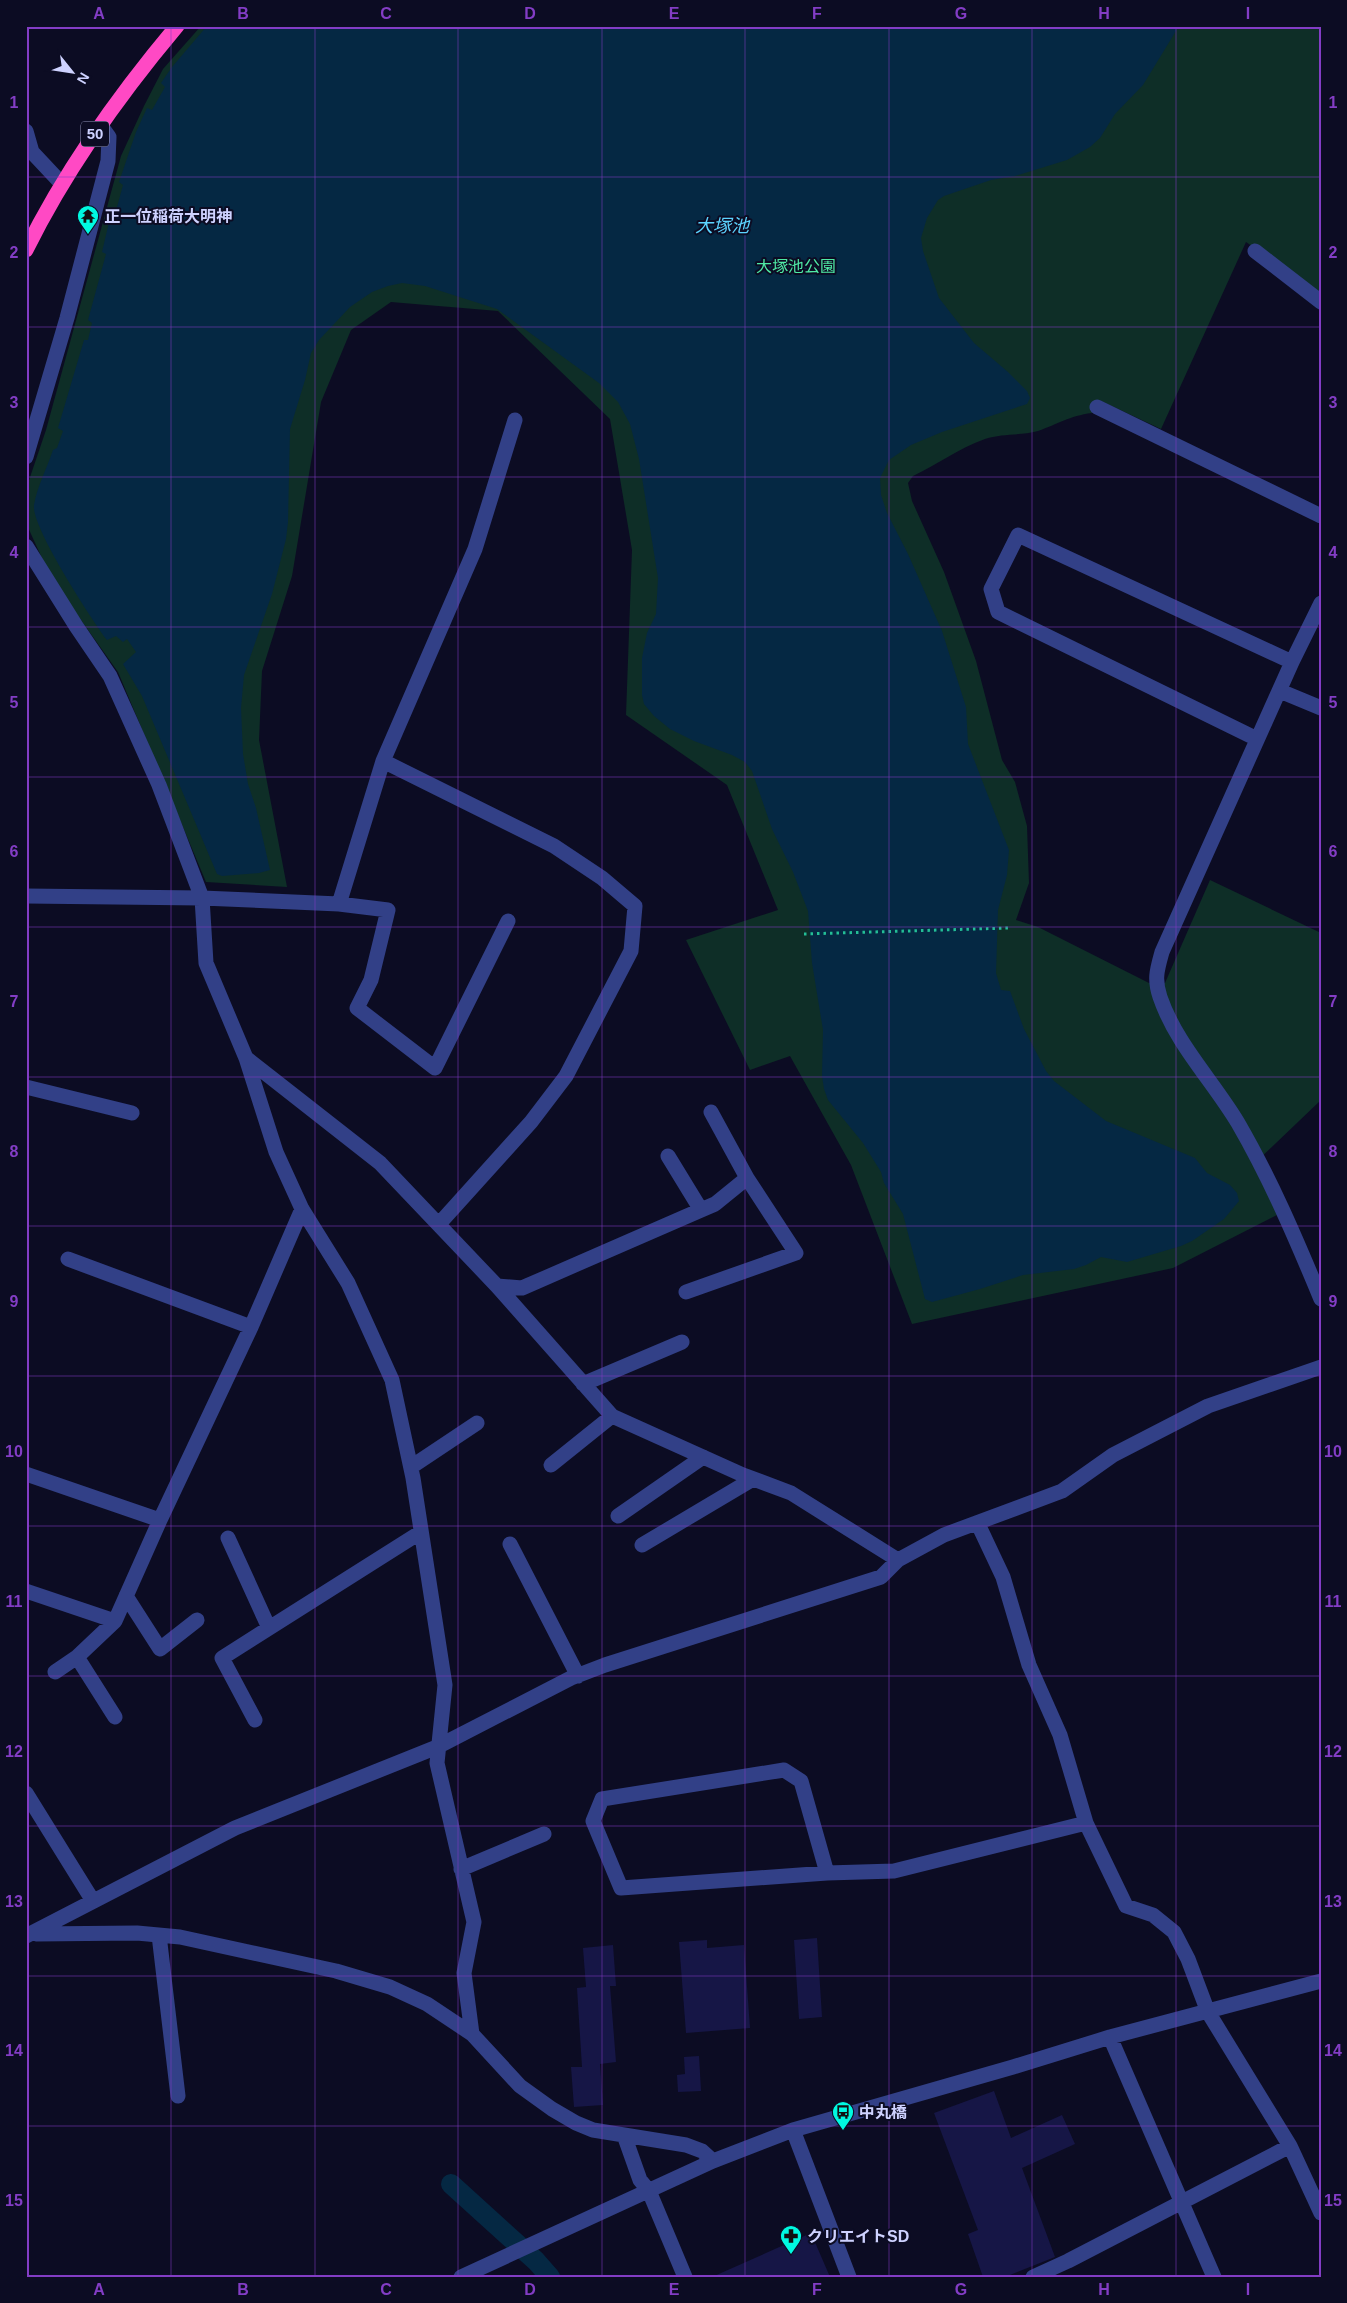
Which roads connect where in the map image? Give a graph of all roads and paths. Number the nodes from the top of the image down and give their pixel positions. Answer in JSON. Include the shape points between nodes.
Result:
{"nodes":[{"id":1,"x":176,"y":26,"type":"edge"},
{"id":2,"x":100,"y":126,"type":"junction"},
{"id":3,"x":26,"y":131,"type":"edge"},
{"id":4,"x":62,"y":184,"type":"junction"},
{"id":5,"x":26,"y":250,"type":"edge"},
{"id":6,"x":1255,"y":251,"type":"dead end"},
{"id":7,"x":1321,"y":302,"type":"edge"},
{"id":8,"x":1097,"y":407,"type":"dead end"},
{"id":9,"x":515,"y":420,"type":"dead end"},
{"id":10,"x":26,"y":457,"type":"edge"},
{"id":11,"x":1321,"y":516,"type":"edge"},
{"id":12,"x":26,"y":546,"type":"edge"},
{"id":13,"x":1319,"y":612,"type":"edge"},
{"id":14,"x":1292,"y":662,"type":"junction"},
{"id":15,"x":1280,"y":691,"type":"junction"},
{"id":16,"x":1321,"y":708,"type":"edge"},
{"id":17,"x":1258,"y":739,"type":"junction"},
{"id":18,"x":383,"y":761,"type":"junction"},
{"id":19,"x":26,"y":896,"type":"edge"},
{"id":20,"x":202,"y":898,"type":"junction"},
{"id":21,"x":339,"y":904,"type":"junction"},
{"id":22,"x":508,"y":921,"type":"dead end"},
{"id":23,"x":1009,"y":928,"type":"dead end"},
{"id":24,"x":804,"y":934,"type":"dead end"},
{"id":25,"x":246,"y":1058,"type":"junction"},
{"id":26,"x":26,"y":1087,"type":"edge"},
{"id":27,"x":711,"y":1112,"type":"dead end"},
{"id":28,"x":132,"y":1114,"type":"dead end"},
{"id":29,"x":668,"y":1156,"type":"dead end"},
{"id":30,"x":747,"y":1178,"type":"junction"},
{"id":31,"x":302,"y":1209,"type":"junction"},
{"id":32,"x":701,"y":1210,"type":"junction"},
{"id":33,"x":440,"y":1224,"type":"junction"},
{"id":34,"x":68,"y":1259,"type":"dead end"},
{"id":35,"x":497,"y":1286,"type":"junction"},
{"id":36,"x":686,"y":1292,"type":"dead end"},
{"id":37,"x":1321,"y":1299,"type":"edge"},
{"id":38,"x":251,"y":1327,"type":"junction"},
{"id":39,"x":682,"y":1342,"type":"dead end"},
{"id":40,"x":1321,"y":1367,"type":"edge"},
{"id":41,"x":583,"y":1384,"type":"junction"},
{"id":42,"x":612,"y":1416,"type":"junction"},
{"id":43,"x":477,"y":1423,"type":"dead end"},
{"id":44,"x":703,"y":1457,"type":"junction"},
{"id":45,"x":551,"y":1465,"type":"dead end"},
{"id":46,"x":411,"y":1467,"type":"junction"},
{"id":47,"x":26,"y":1474,"type":"edge"},
{"id":48,"x":753,"y":1479,"type":"junction"},
{"id":49,"x":618,"y":1516,"type":"dead end"},
{"id":50,"x":160,"y":1520,"type":"junction"},
{"id":51,"x":978,"y":1524,"type":"junction"},
{"id":52,"x":421,"y":1532,"type":"junction"},
{"id":53,"x":228,"y":1538,"type":"dead end"},
{"id":54,"x":510,"y":1544,"type":"dead end"},
{"id":55,"x":642,"y":1545,"type":"dead end"},
{"id":56,"x":898,"y":1560,"type":"junction"},
{"id":57,"x":26,"y":1591,"type":"edge"},
{"id":58,"x":126,"y":1596,"type":"junction"},
{"id":59,"x":197,"y":1620,"type":"dead end"},
{"id":60,"x":115,"y":1621,"type":"junction"},
{"id":61,"x":269,"y":1628,"type":"junction"},
{"id":62,"x":77,"y":1657,"type":"junction"},
{"id":63,"x":55,"y":1672,"type":"dead end"},
{"id":64,"x":578,"y":1676,"type":"junction"},
{"id":65,"x":115,"y":1717,"type":"dead end"},
{"id":66,"x":255,"y":1720,"type":"dead end"},
{"id":67,"x":437,"y":1746,"type":"junction"},
{"id":68,"x":26,"y":1794,"type":"edge"},
{"id":69,"x":1086,"y":1823,"type":"junction"},
{"id":70,"x":544,"y":1834,"type":"dead end"},
{"id":71,"x":461,"y":1869,"type":"junction"},
{"id":72,"x":827,"y":1873,"type":"junction"},
{"id":73,"x":94,"y":1901,"type":"junction"},
{"id":74,"x":29,"y":1935,"type":"edge"},
{"id":75,"x":159,"y":1935,"type":"junction"},
{"id":76,"x":1321,"y":1981,"type":"edge"},
{"id":77,"x":1208,"y":2012,"type":"junction"},
{"id":78,"x":472,"y":2034,"type":"junction"},
{"id":79,"x":1110,"y":2037,"type":"junction"},
{"id":80,"x":178,"y":2096,"type":"dead end"},
{"id":81,"x":793,"y":2130,"type":"junction"},
{"id":82,"x":624,"y":2134,"type":"junction"},
{"id":83,"x":1290,"y":2146,"type":"junction"},
{"id":84,"x":713,"y":2161,"type":"junction"},
{"id":85,"x":648,"y":2191,"type":"junction"},
{"id":86,"x":1181,"y":2203,"type":"junction"},
{"id":87,"x":1321,"y":2213,"type":"edge"},
{"id":88,"x":460,"y":2277,"type":"edge"},
{"id":89,"x":684,"y":2277,"type":"edge"},
{"id":90,"x":849,"y":2277,"type":"edge"},
{"id":91,"x":1033,"y":2277,"type":"edge"},
{"id":92,"x":1214,"y":2277,"type":"edge"}],
"edges":[{"from":1,"to":2,"type":"highway","number":"50"},
{"from":2,"to":4,"type":"highway","number":"50"},
{"from":2,"to":10,"type":"street","via":[[109,137],[108,161]]},
{"from":3,"to":4,"type":"street","via":[[32,152]]},
{"from":4,"to":5,"type":"highway","number":"50"},
{"from":6,"to":7,"type":"street"},
{"from":8,"to":11,"type":"street"},
{"from":9,"to":18,"type":"street","via":[[475,549]]},
{"from":12,"to":20,"type":"street","via":[[110,676],[159,785]]},
{"from":13,"to":14,"type":"street"},
{"from":14,"to":15,"type":"street"},
{"from":14,"to":17,"type":"street","via":[[1018,535],[991,589],[998,612]]},
{"from":15,"to":16,"type":"street"},
{"from":15,"to":17,"type":"street"},
{"from":17,"to":37,"type":"street","via":[[1162,952],[1155,975],[1160,997],[1177,1034],[1252,1148],[1284,1210]]},
{"from":18,"to":21,"type":"street"},
{"from":18,"to":33,"type":"street","via":[[554,846],[602,878],[635,906],[631,951],[566,1076],[531,1122]]},
{"from":19,"to":20,"type":"street"},
{"from":20,"to":21,"type":"street"},
{"from":20,"to":25,"type":"street","via":[[206,962]]},
{"from":21,"to":22,"type":"street","via":[[388,910],[371,980],[357,1008],[435,1068]]},
{"from":23,"to":24,"type":"path"},
{"from":25,"to":31,"type":"street","via":[[276,1152]]},
{"from":25,"to":33,"type":"street","via":[[380,1163]]},
{"from":26,"to":28,"type":"street"},
{"from":27,"to":30,"type":"street"},
{"from":29,"to":32,"type":"street"},
{"from":30,"to":32,"type":"street","via":[[715,1204]]},
{"from":30,"to":36,"type":"street","via":[[796,1253]]},
{"from":31,"to":38,"type":"street"},
{"from":31,"to":46,"type":"street","via":[[348,1283],[392,1380]]},
{"from":32,"to":35,"type":"street","via":[[522,1288]]},
{"from":33,"to":35,"type":"street"},
{"from":34,"to":38,"type":"street"},
{"from":35,"to":41,"type":"street"},
{"from":38,"to":50,"type":"street"},
{"from":39,"to":41,"type":"street"},
{"from":40,"to":51,"type":"street","via":[[1208,1406],[1113,1455],[1062,1491]]},
{"from":41,"to":42,"type":"street"},
{"from":42,"to":44,"type":"street"},
{"from":42,"to":45,"type":"street"},
{"from":43,"to":46,"type":"street"},
{"from":44,"to":48,"type":"street"},
{"from":44,"to":49,"type":"street"},
{"from":46,"to":52,"type":"street"},
{"from":47,"to":50,"type":"street"},
{"from":48,"to":55,"type":"street"},
{"from":48,"to":56,"type":"street","via":[[791,1493]]},
{"from":50,"to":58,"type":"street"},
{"from":51,"to":56,"type":"street","via":[[944,1535]]},
{"from":51,"to":69,"type":"street","via":[[1003,1577],[1029,1665],[1060,1735]]},
{"from":52,"to":61,"type":"street"},
{"from":52,"to":67,"type":"street","via":[[445,1685]]},
{"from":53,"to":61,"type":"street"},
{"from":54,"to":64,"type":"street"},
{"from":56,"to":64,"type":"street","via":[[881,1577]]},
{"from":57,"to":60,"type":"street"},
{"from":58,"to":59,"type":"street","via":[[160,1649]]},
{"from":58,"to":60,"type":"street"},
{"from":60,"to":62,"type":"street"},
{"from":61,"to":66,"type":"street","via":[[222,1658]]},
{"from":62,"to":63,"type":"street"},
{"from":62,"to":65,"type":"street"},
{"from":64,"to":67,"type":"street"},
{"from":67,"to":71,"type":"street","via":[[437,1763]]},
{"from":67,"to":73,"type":"street","via":[[235,1828]]},
{"from":68,"to":73,"type":"street"},
{"from":69,"to":72,"type":"street","via":[[894,1871]]},
{"from":69,"to":77,"type":"street","via":[[1126,1906],[1153,1915],[1174,1932]]},
{"from":70,"to":71,"type":"street"},
{"from":71,"to":78,"type":"street","via":[[474,1922],[464,1973]]},
{"from":72,"to":72,"type":"street","via":[[621,1888],[593,1820],[602,1799],[784,1770],[801,1782]]},
{"from":73,"to":74,"type":"street"},
{"from":74,"to":75,"type":"street"},
{"from":75,"to":78,"type":"street","via":[[336,1971],[390,1987],[427,2004]]},
{"from":75,"to":80,"type":"street"},
{"from":76,"to":77,"type":"street"},
{"from":77,"to":79,"type":"street"},
{"from":77,"to":83,"type":"street"},
{"from":78,"to":82,"type":"street","via":[[520,2086],[552,2109],[592,2130]]},
{"from":79,"to":81,"type":"street"},
{"from":79,"to":86,"type":"street"},
{"from":81,"to":84,"type":"street"},
{"from":81,"to":90,"type":"street"},
{"from":82,"to":84,"type":"street","via":[[686,2144],[702,2151]]},
{"from":82,"to":85,"type":"street","via":[[640,2180]]},
{"from":83,"to":86,"type":"street"},
{"from":83,"to":87,"type":"street"},
{"from":84,"to":85,"type":"street"},
{"from":85,"to":88,"type":"street"},
{"from":85,"to":89,"type":"street"},
{"from":86,"to":91,"type":"street"},
{"from":86,"to":92,"type":"street"}]}
